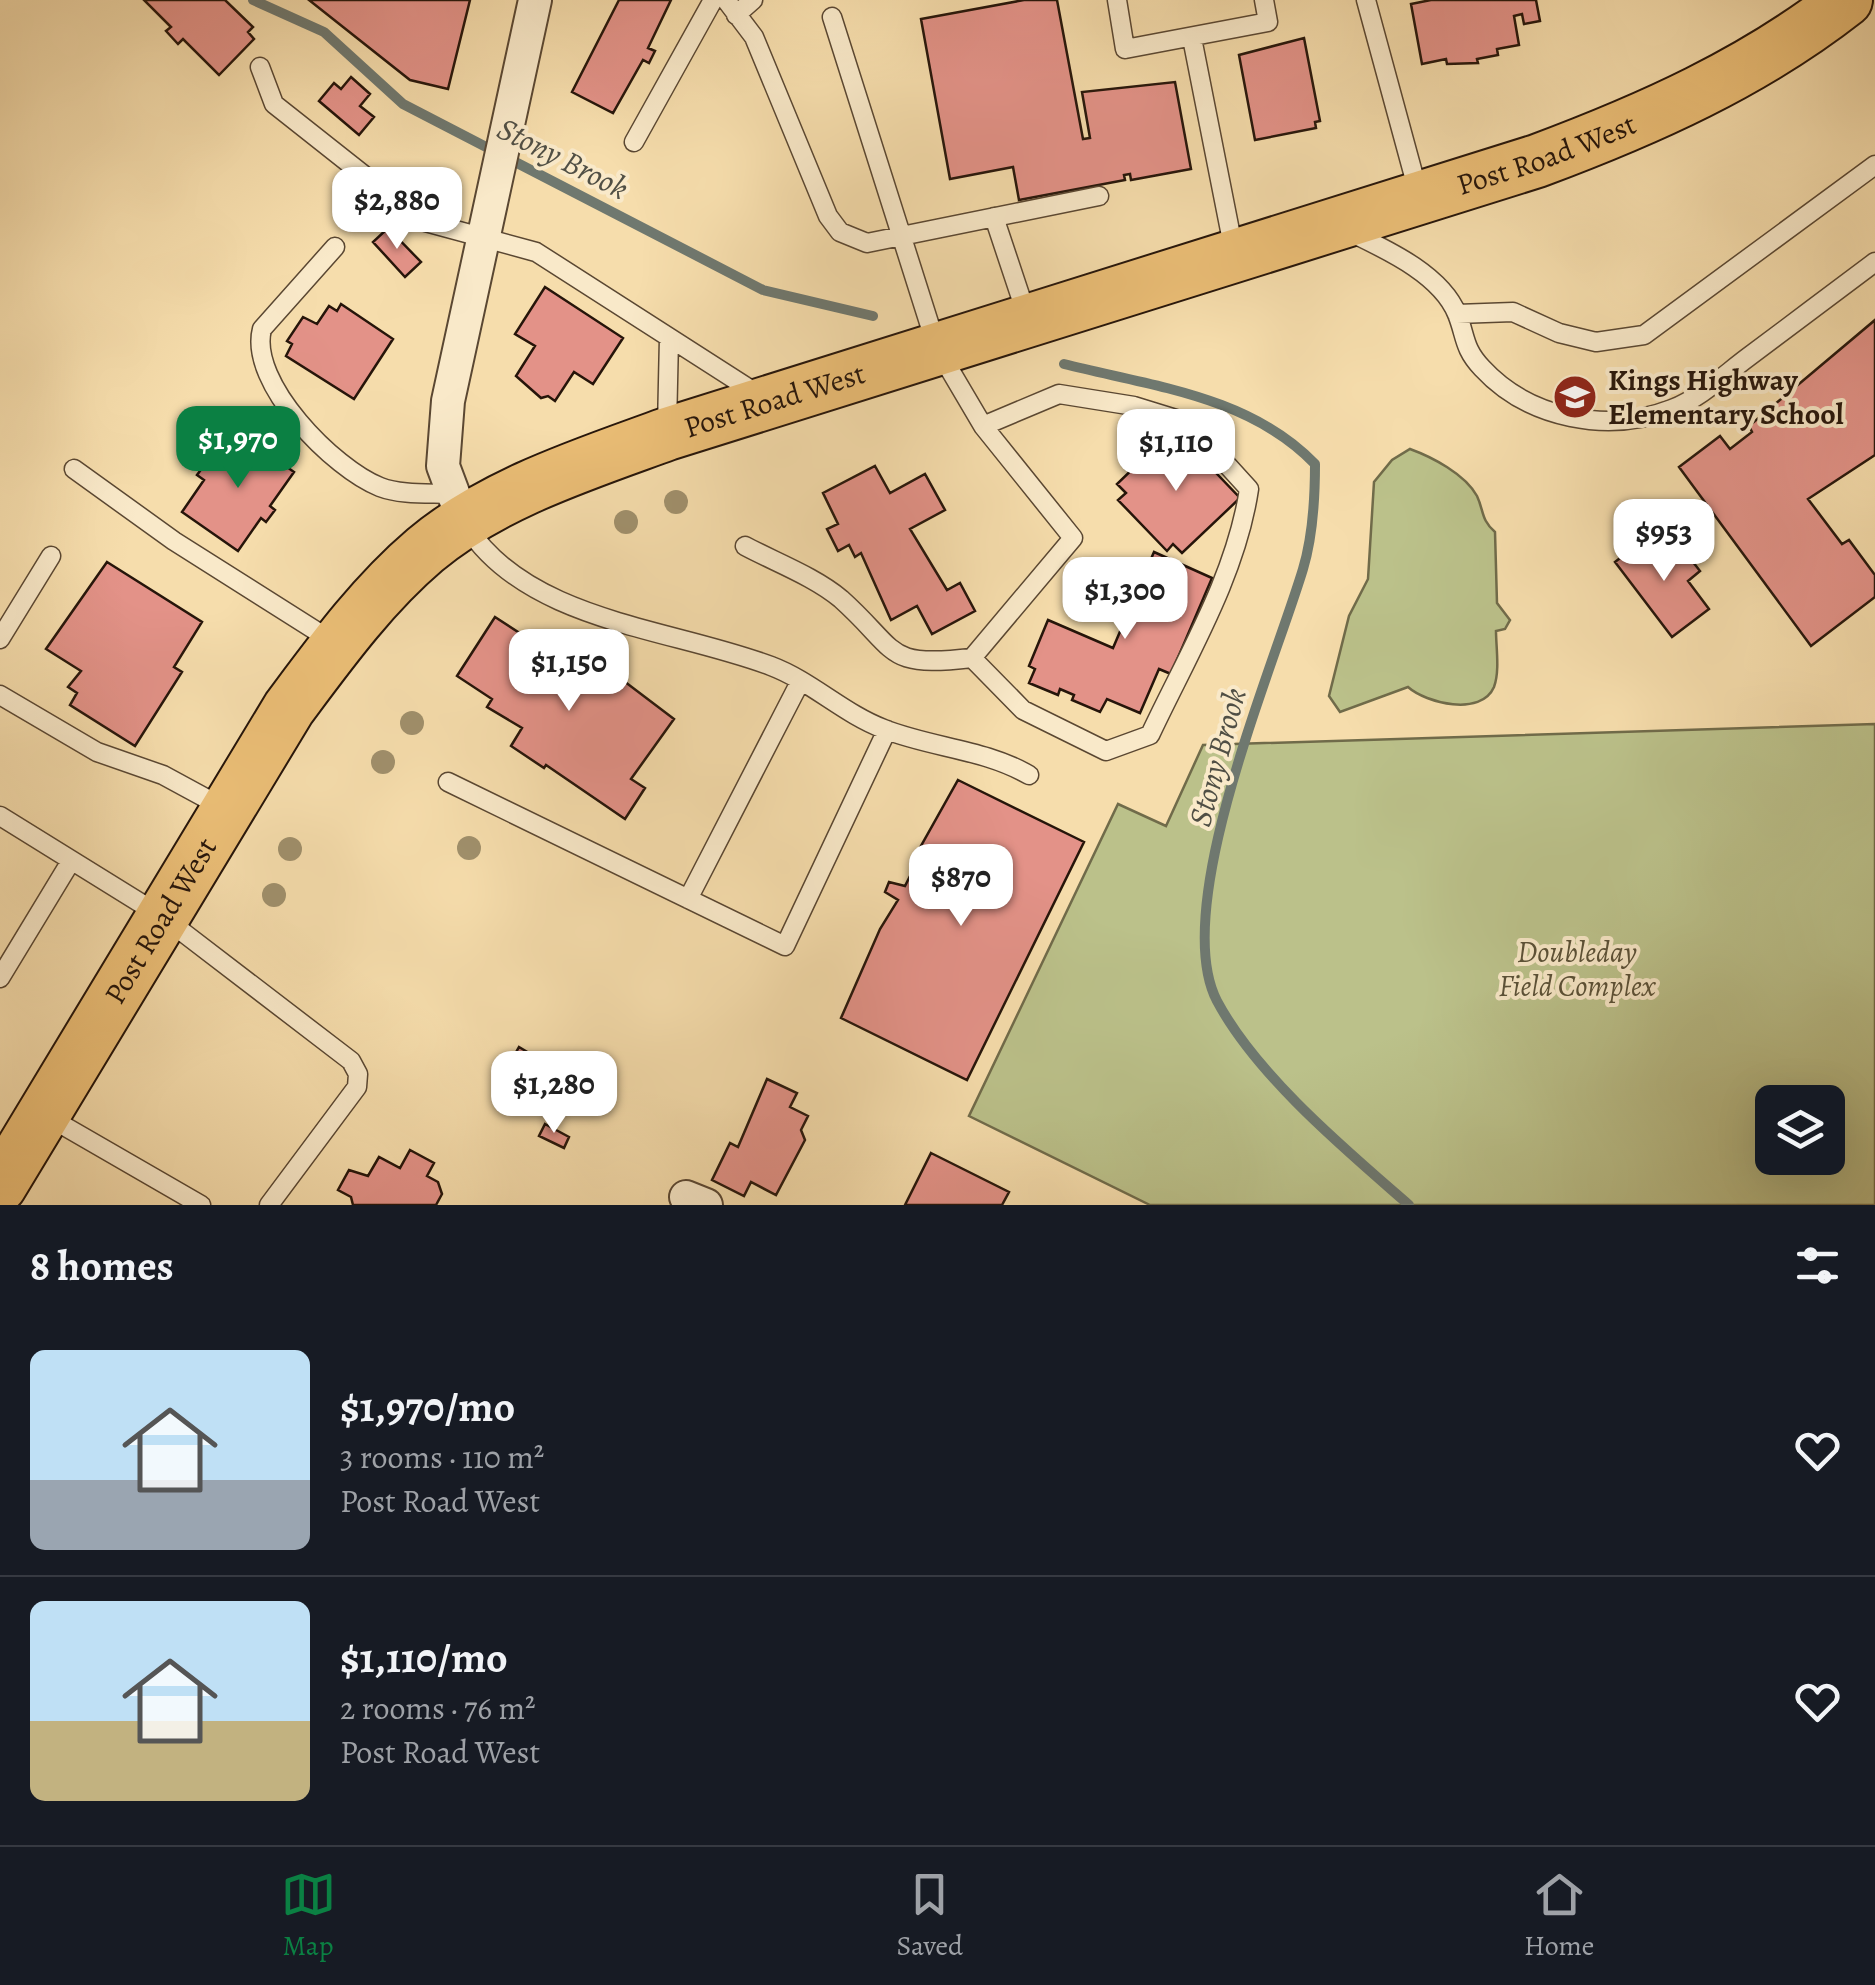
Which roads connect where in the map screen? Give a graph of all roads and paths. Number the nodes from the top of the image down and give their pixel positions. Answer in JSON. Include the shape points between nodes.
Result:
{"nodes":[{"id":1,"x":535,"y":0,"type":"edge"},
{"id":2,"x":713,"y":0,"type":"edge"},
{"id":3,"x":753,"y":0,"type":"edge"},
{"id":4,"x":1117,"y":0,"type":"edge"},
{"id":5,"x":1264,"y":0,"type":"edge"},
{"id":6,"x":1366,"y":0,"type":"edge"},
{"id":7,"x":1846,"y":0,"type":"edge"},
{"id":8,"x":731,"y":8,"type":"edge"},
{"id":9,"x":832,"y":18,"type":"dead end"},
{"id":10,"x":1192,"y":38,"type":"junction"},
{"id":11,"x":260,"y":67,"type":"dead end"},
{"id":12,"x":634,"y":142,"type":"dead end"},
{"id":13,"x":1875,"y":165,"type":"edge"},
{"id":14,"x":1099,"y":196,"type":"dead end"},
{"id":15,"x":1421,"y":200,"type":"junction"},
{"id":16,"x":994,"y":217,"type":"junction"},
{"id":17,"x":1336,"y":226,"type":"junction"},
{"id":18,"x":901,"y":236,"type":"junction"},
{"id":19,"x":483,"y":240,"type":"junction"},
{"id":20,"x":336,"y":247,"type":"dead end"},
{"id":21,"x":1236,"y":257,"type":"junction"},
{"id":22,"x":1875,"y":262,"type":"edge"},
{"id":23,"x":1457,"y":314,"type":"junction"},
{"id":24,"x":1028,"y":320,"type":"junction"},
{"id":25,"x":669,"y":338,"type":"junction"},
{"id":26,"x":937,"y":348,"type":"junction"},
{"id":27,"x":768,"y":400,"type":"junction"},
{"id":28,"x":982,"y":426,"type":"junction"},
{"id":29,"x":667,"y":434,"type":"junction"},
{"id":30,"x":74,"y":469,"type":"dead end"},
{"id":31,"x":457,"y":508,"type":"junction"},
{"id":32,"x":745,"y":546,"type":"dead end"},
{"id":33,"x":51,"y":556,"type":"dead end"},
{"id":34,"x":0,"y":639,"type":"edge"},
{"id":35,"x":337,"y":644,"type":"junction"},
{"id":36,"x":972,"y":658,"type":"junction"},
{"id":37,"x":800,"y":682,"type":"junction"},
{"id":38,"x":0,"y":695,"type":"edge"},
{"id":39,"x":887,"y":730,"type":"junction"},
{"id":40,"x":1029,"y":775,"type":"dead end"},
{"id":41,"x":448,"y":782,"type":"dead end"},
{"id":42,"x":227,"y":809,"type":"junction"},
{"id":43,"x":0,"y":816,"type":"edge"},
{"id":44,"x":72,"y":861,"type":"junction"},
{"id":45,"x":688,"y":898,"type":"junction"},
{"id":46,"x":162,"y":917,"type":"junction"},
{"id":47,"x":0,"y":978,"type":"edge"},
{"id":48,"x":44,"y":1115,"type":"junction"},
{"id":49,"x":0,"y":1186,"type":"edge"},
{"id":50,"x":0,"y":1195,"type":"edge"},
{"id":51,"x":15,"y":1205,"type":"edge"},
{"id":52,"x":201,"y":1205,"type":"edge"},
{"id":53,"x":269,"y":1205,"type":"edge"}],
"edges":[{"from":1,"to":19,"type":"street"},
{"from":2,"to":12,"type":"lane"},
{"from":3,"to":8,"type":"lane"},
{"from":4,"to":10,"type":"lane","via":[[1125,49]]},
{"from":5,"to":10,"type":"lane","via":[[1268,22]]},
{"from":6,"to":15,"type":"lane"},
{"from":7,"to":15,"type":"main road","name":"Post Road West","via":[[1746,68],[1653,115]]},
{"from":8,"to":18,"type":"lane","via":[[754,37],[840,232],[867,243]]},
{"from":9,"to":18,"type":"lane"},
{"from":10,"to":21,"type":"lane"},
{"from":11,"to":19,"type":"lane","via":[[274,104],[422,221]]},
{"from":13,"to":23,"type":"lane","via":[[1644,335],[1596,342],[1514,312]]},
{"from":14,"to":16,"type":"lane"},
{"from":15,"to":17,"type":"main road","name":"Post Road West"},
{"from":16,"to":18,"type":"lane"},
{"from":16,"to":24,"type":"lane"},
{"from":17,"to":21,"type":"main road","name":"Post Road West"},
{"from":17,"to":23,"type":"lane","via":[[1394,253]]},
{"from":18,"to":26,"type":"lane"},
{"from":19,"to":25,"type":"lane","via":[[536,252]]},
{"from":19,"to":31,"type":"street","via":[[443,432],[443,466]]},
{"from":20,"to":31,"type":"lane","via":[[262,329],[261,357],[272,389],[304,428],[379,487]]},
{"from":21,"to":24,"type":"main road","name":"Post Road West"},
{"from":22,"to":23,"type":"lane","via":[[1690,400],[1632,419],[1579,418],[1534,406],[1471,356]]},
{"from":24,"to":26,"type":"main road","name":"Post Road West"},
{"from":25,"to":27,"type":"lane"},
{"from":25,"to":29,"type":"lane"},
{"from":26,"to":27,"type":"main road","name":"Post Road West"},
{"from":26,"to":28,"type":"lane"},
{"from":27,"to":29,"type":"main road","name":"Post Road West"},
{"from":28,"to":36,"type":"lane","via":[[1073,538]]},
{"from":28,"to":36,"type":"lane","via":[[1059,394],[1134,406],[1189,423],[1249,489],[1243,528],[1223,578],[1150,735],[1106,751],[1023,710]]},
{"from":29,"to":31,"type":"main road","name":"Post Road West"},
{"from":30,"to":35,"type":"lane"},
{"from":31,"to":35,"type":"main road","name":"Post Road West"},
{"from":31,"to":37,"type":"lane","via":[[496,564],[544,596],[774,667]]},
{"from":32,"to":36,"type":"lane","via":[[838,597],[892,654],[920,664]]},
{"from":33,"to":34,"type":"lane"},
{"from":35,"to":42,"type":"main road","name":"Post Road West"},
{"from":37,"to":39,"type":"lane"},
{"from":37,"to":45,"type":"lane"},
{"from":38,"to":42,"type":"lane","via":[[97,752],[162,775]]},
{"from":39,"to":40,"type":"lane","via":[[1002,760]]},
{"from":39,"to":45,"type":"lane","via":[[785,946]]},
{"from":41,"to":45,"type":"lane"},
{"from":42,"to":46,"type":"main road","name":"Post Road West"},
{"from":43,"to":44,"type":"lane"},
{"from":44,"to":46,"type":"lane"},
{"from":44,"to":47,"type":"lane"},
{"from":46,"to":48,"type":"main road","name":"Post Road West"},
{"from":46,"to":53,"type":"lane","via":[[358,1074],[357,1086]]},
{"from":48,"to":49,"type":"main road","name":"Post Road West"},
{"from":48,"to":52,"type":"lane"},
{"from":50,"to":51,"type":"lane"}]}
